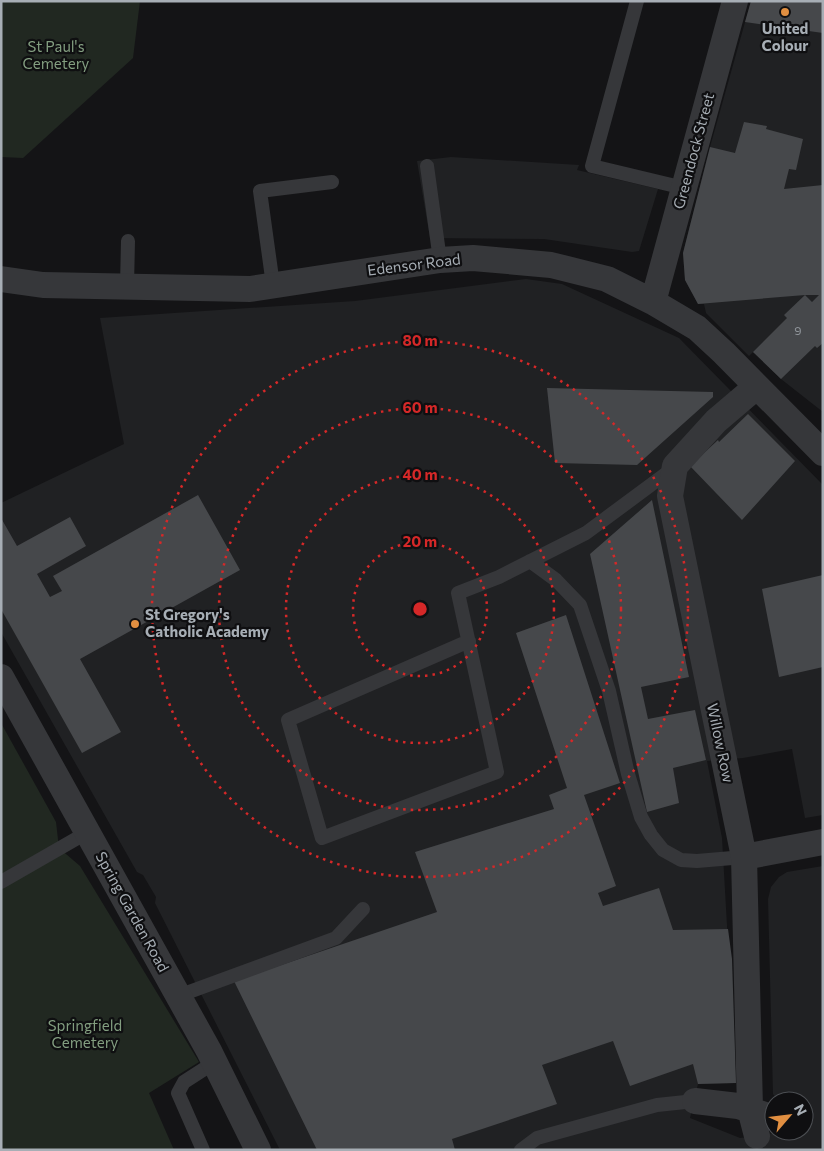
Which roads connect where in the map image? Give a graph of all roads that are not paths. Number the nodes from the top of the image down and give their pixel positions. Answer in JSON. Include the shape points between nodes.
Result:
{"nodes":[{"id":1,"x":637,"y":1,"type":"edge"},
{"id":2,"x":735,"y":1,"type":"edge"},
{"id":3,"x":427,"y":166,"type":"dead end"},
{"id":4,"x":332,"y":182,"type":"dead end"},
{"id":5,"x":684,"y":188,"type":"junction"},
{"id":6,"x":128,"y":241,"type":"dead end"},
{"id":7,"x":440,"y":260,"type":"junction"},
{"id":8,"x":1,"y":279,"type":"edge"},
{"id":9,"x":273,"y":285,"type":"junction"},
{"id":10,"x":127,"y":286,"type":"junction"},
{"id":11,"x":653,"y":302,"type":"junction"},
{"id":12,"x":756,"y":387,"type":"junction"},
{"id":13,"x":823,"y":453,"type":"edge"},
{"id":14,"x":675,"y":466,"type":"junction"},
{"id":15,"x":530,"y":561,"type":"junction"},
{"id":16,"x":469,"y":641,"type":"junction"},
{"id":17,"x":1,"y":677,"type":"edge"},
{"id":18,"x":88,"y":832,"type":"junction"},
{"id":19,"x":823,"y":842,"type":"edge"},
{"id":20,"x":744,"y":857,"type":"junction"},
{"id":21,"x":1,"y":882,"type":"edge"},
{"id":22,"x":363,"y":909,"type":"dead end"},
{"id":23,"x":178,"y":996,"type":"junction"},
{"id":24,"x":214,"y":1062,"type":"junction"},
{"id":25,"x":695,"y":1101,"type":"joint"},
{"id":26,"x":750,"y":1109,"type":"junction"},
{"id":27,"x":764,"y":1126,"type":"edge"},
{"id":28,"x":203,"y":1150,"type":"edge"},
{"id":29,"x":258,"y":1150,"type":"edge"},
{"id":30,"x":521,"y":1150,"type":"edge"}],
"edges":[{"from":1,"to":5,"type":"lane","via":[[592,166]]},
{"from":2,"to":5,"type":"street","name":"Greendock Street"},
{"from":3,"to":7,"type":"lane"},
{"from":4,"to":9,"type":"lane","via":[[260,191]]},
{"from":5,"to":11,"type":"street","name":"Greendock Street"},
{"from":6,"to":10,"type":"lane"},
{"from":7,"to":9,"type":"street","name":"Edensor Road"},
{"from":7,"to":11,"type":"street","name":"Edensor Road","via":[[473,258],[551,265],[607,279]]},
{"from":8,"to":10,"type":"street","name":"Edensor Road","via":[[43,285]]},
{"from":9,"to":10,"type":"street","name":"Edensor Road","via":[[250,289]]},
{"from":11,"to":12,"type":"street","name":"Edensor Road","via":[[697,328]]},
{"from":12,"to":13,"type":"street","name":"Edensor Road"},
{"from":12,"to":14,"type":"street","via":[[716,421]]},
{"from":14,"to":15,"type":"lane","via":[[586,533]]},
{"from":14,"to":20,"type":"street","name":"Willow Row","via":[[670,496]]},
{"from":15,"to":16,"type":"lane","via":[[458,593]]},
{"from":15,"to":20,"type":"lane","via":[[556,580],[580,605],[608,692],[641,817],[650,836],[663,850],[681,860]]},
{"from":16,"to":16,"type":"lane","via":[[497,772],[322,838],[288,720]]},
{"from":17,"to":18,"type":"street","name":"Spring Garden Road"},
{"from":18,"to":21,"type":"lane"},
{"from":18,"to":23,"type":"street","name":"Spring Garden Road"},
{"from":19,"to":20,"type":"street"},
{"from":20,"to":26,"type":"street","name":"Willow Row"},
{"from":22,"to":23,"type":"lane","via":[[336,938]]},
{"from":23,"to":24,"type":"street","name":"Spring Garden Road"},
{"from":24,"to":28,"type":"lane","via":[[184,1082],[178,1094]]},
{"from":24,"to":29,"type":"street","name":"Spring Garden Road"},
{"from":25,"to":26,"type":"street"},
{"from":25,"to":30,"type":"lane","via":[[657,1105],[537,1138]]},
{"from":26,"to":27,"type":"street","name":"Willow Row"}]}
